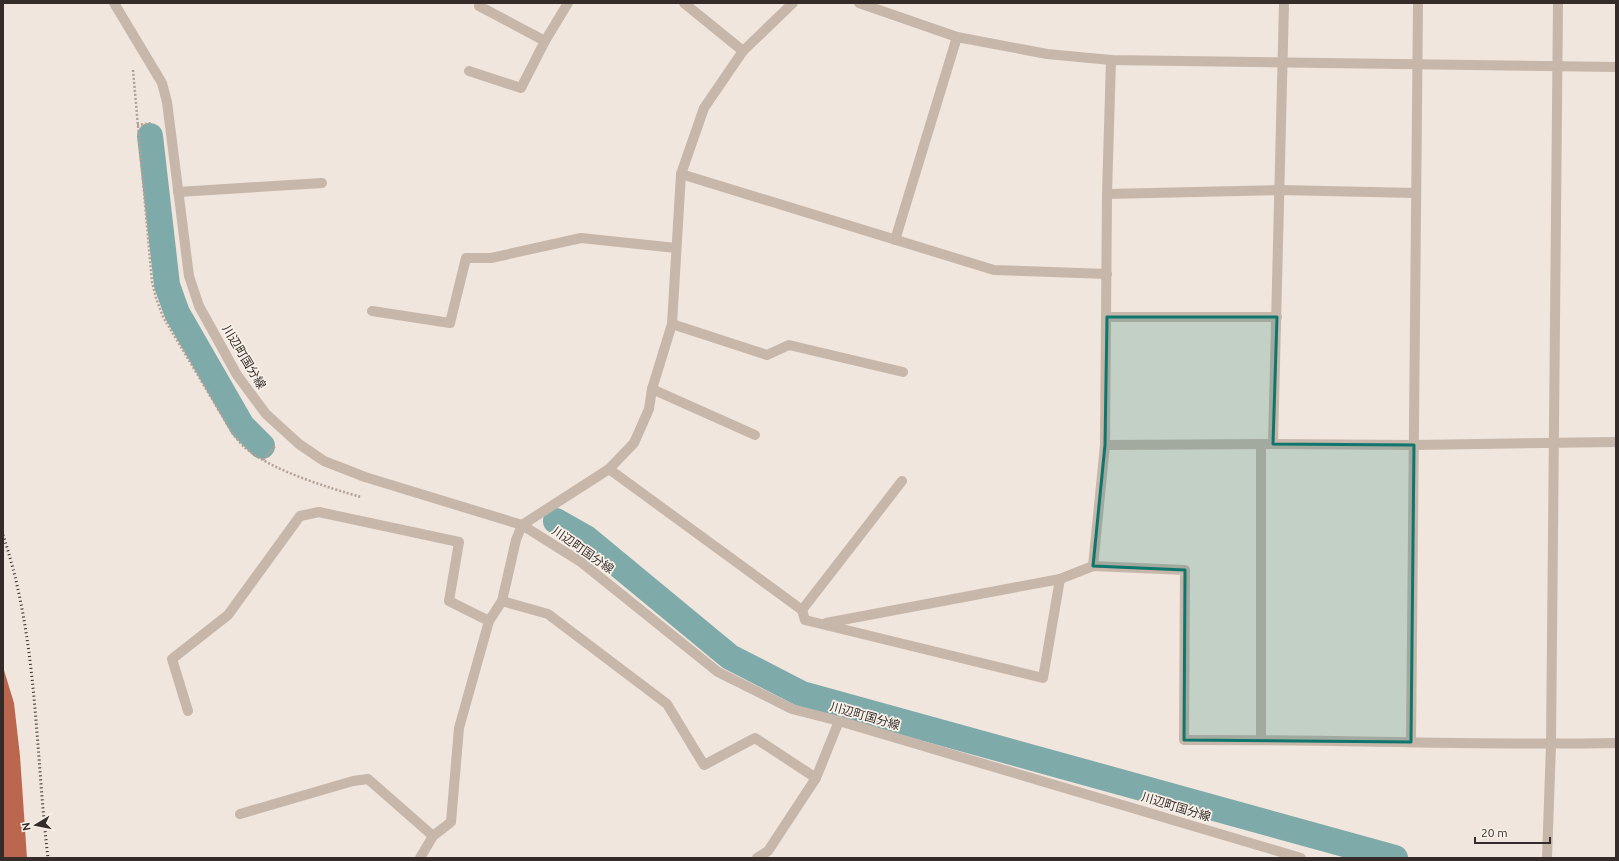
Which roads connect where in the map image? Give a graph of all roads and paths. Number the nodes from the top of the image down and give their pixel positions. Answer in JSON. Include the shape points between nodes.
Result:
{"nodes":[{"id":1,"x":114,"y":3,"type":"edge"},
{"id":2,"x":568,"y":3,"type":"edge"},
{"id":3,"x":684,"y":3,"type":"edge"},
{"id":4,"x":792,"y":3,"type":"edge"},
{"id":5,"x":859,"y":3,"type":"edge"},
{"id":6,"x":1284,"y":3,"type":"edge"},
{"id":7,"x":1418,"y":3,"type":"edge"},
{"id":8,"x":1558,"y":3,"type":"edge"},
{"id":9,"x":479,"y":6,"type":"dead end"},
{"id":10,"x":957,"y":38,"type":"junction"},
{"id":11,"x":546,"y":41,"type":"junction"},
{"id":12,"x":743,"y":51,"type":"junction"},
{"id":13,"x":1111,"y":60,"type":"junction"},
{"id":14,"x":1283,"y":62,"type":"junction"},
{"id":15,"x":1417,"y":64,"type":"junction"},
{"id":16,"x":132,"y":65,"type":"dead end"},
{"id":17,"x":1556,"y":66,"type":"junction"},
{"id":18,"x":1616,"y":67,"type":"edge"},
{"id":19,"x":469,"y":71,"type":"dead end"},
{"id":20,"x":681,"y":174,"type":"junction"},
{"id":21,"x":322,"y":183,"type":"dead end"},
{"id":22,"x":1280,"y":190,"type":"junction"},
{"id":23,"x":178,"y":192,"type":"junction"},
{"id":24,"x":1416,"y":193,"type":"junction"},
{"id":25,"x":1107,"y":194,"type":"junction"},
{"id":26,"x":895,"y":240,"type":"junction"},
{"id":27,"x":676,"y":248,"type":"junction"},
{"id":28,"x":1107,"y":274,"type":"junction"},
{"id":29,"x":372,"y":311,"type":"dead end"},
{"id":30,"x":1107,"y":317,"type":"junction"},
{"id":31,"x":1277,"y":317,"type":"junction"},
{"id":32,"x":672,"y":324,"type":"junction"},
{"id":33,"x":903,"y":372,"type":"dead end"},
{"id":34,"x":652,"y":389,"type":"junction"},
{"id":35,"x":755,"y":435,"type":"dead end"},
{"id":36,"x":1553,"y":442,"type":"junction"},
{"id":37,"x":1616,"y":442,"type":"edge"},
{"id":38,"x":1273,"y":444,"type":"junction"},
{"id":39,"x":1105,"y":445,"type":"junction"},
{"id":40,"x":1261,"y":445,"type":"junction"},
{"id":41,"x":1414,"y":445,"type":"junction"},
{"id":42,"x":609,"y":469,"type":"junction"},
{"id":43,"x":902,"y":481,"type":"dead end"},
{"id":44,"x":364,"y":498,"type":"dead end"},
{"id":45,"x":522,"y":525,"type":"junction"},
{"id":46,"x":1093,"y":566,"type":"junction"},
{"id":47,"x":1060,"y":579,"type":"junction"},
{"id":48,"x":502,"y":601,"type":"junction"},
{"id":49,"x":802,"y":610,"type":"junction"},
{"id":50,"x":489,"y":621,"type":"junction"},
{"id":51,"x":822,"y":624,"type":"junction"},
{"id":52,"x":188,"y":711,"type":"dead end"},
{"id":53,"x":839,"y":721,"type":"junction"},
{"id":54,"x":1261,"y":739,"type":"junction"},
{"id":55,"x":1411,"y":742,"type":"junction"},
{"id":56,"x":1616,"y":743,"type":"edge"},
{"id":57,"x":1551,"y":745,"type":"junction"},
{"id":58,"x":816,"y":778,"type":"junction"},
{"id":59,"x":240,"y":814,"type":"dead end"},
{"id":60,"x":433,"y":836,"type":"junction"},
{"id":61,"x":420,"y":858,"type":"edge"},
{"id":62,"x":757,"y":858,"type":"edge"},
{"id":63,"x":1301,"y":858,"type":"edge"},
{"id":64,"x":1547,"y":858,"type":"edge"}],
"edges":[{"from":1,"to":23,"type":"street","name":"川辺町国分線","via":[[162,83],[167,102]]},
{"from":2,"to":11,"type":"street"},
{"from":3,"to":12,"type":"street"},
{"from":4,"to":12,"type":"street"},
{"from":5,"to":10,"type":"street"},
{"from":6,"to":14,"type":"street"},
{"from":7,"to":15,"type":"street"},
{"from":8,"to":17,"type":"street"},
{"from":9,"to":11,"type":"street"},
{"from":10,"to":13,"type":"street","via":[[1047,54]]},
{"from":10,"to":26,"type":"street"},
{"from":11,"to":19,"type":"street","via":[[521,88]]},
{"from":12,"to":20,"type":"street","via":[[704,108]]},
{"from":13,"to":14,"type":"street"},
{"from":13,"to":25,"type":"street"},
{"from":14,"to":15,"type":"street"},
{"from":14,"to":22,"type":"street"},
{"from":15,"to":17,"type":"street"},
{"from":15,"to":24,"type":"street"},
{"from":16,"to":44,"type":"path","via":[[152,282],[163,317],[233,434],[247,450],[282,470]]},
{"from":17,"to":18,"type":"street"},
{"from":17,"to":36,"type":"street"},
{"from":20,"to":26,"type":"street"},
{"from":20,"to":27,"type":"street"},
{"from":21,"to":23,"type":"street"},
{"from":22,"to":24,"type":"street"},
{"from":22,"to":25,"type":"street"},
{"from":22,"to":31,"type":"street"},
{"from":23,"to":45,"type":"street","name":"川辺町国分線","via":[[189,276],[199,306],[237,375],[266,414],[299,444],[324,461],[365,477]]},
{"from":24,"to":41,"type":"street"},
{"from":25,"to":28,"type":"street"},
{"from":26,"to":28,"type":"street","via":[[994,270]]},
{"from":27,"to":29,"type":"street","via":[[581,238],[491,258],[466,258],[450,322]]},
{"from":27,"to":32,"type":"street"},
{"from":28,"to":30,"type":"street"},
{"from":30,"to":31,"type":"street"},
{"from":30,"to":39,"type":"street"},
{"from":31,"to":38,"type":"street"},
{"from":32,"to":33,"type":"street","via":[[767,355],[789,345]]},
{"from":32,"to":34,"type":"street"},
{"from":34,"to":35,"type":"street"},
{"from":34,"to":42,"type":"street","via":[[649,409],[634,443]]},
{"from":36,"to":37,"type":"street"},
{"from":36,"to":41,"type":"street"},
{"from":36,"to":57,"type":"street"},
{"from":38,"to":40,"type":"street"},
{"from":38,"to":41,"type":"street"},
{"from":39,"to":40,"type":"street"},
{"from":39,"to":46,"type":"street"},
{"from":40,"to":54,"type":"street"},
{"from":41,"to":55,"type":"street"},
{"from":42,"to":45,"type":"street"},
{"from":42,"to":49,"type":"street"},
{"from":43,"to":49,"type":"street"},
{"from":45,"to":48,"type":"street"},
{"from":45,"to":53,"type":"street","name":"川辺町国分線","via":[[581,562],[718,672],[792,710]]},
{"from":46,"to":47,"type":"street"},
{"from":46,"to":54,"type":"street","via":[[1185,570],[1184,740]]},
{"from":47,"to":51,"type":"street"},
{"from":47,"to":51,"type":"street","via":[[1043,678]]},
{"from":48,"to":50,"type":"street"},
{"from":48,"to":58,"type":"street","via":[[548,614],[667,704],[704,765],[755,738]]},
{"from":49,"to":51,"type":"street","via":[[805,620]]},
{"from":50,"to":52,"type":"street","via":[[449,601],[459,542],[319,512],[300,516],[228,615],[172,659]]},
{"from":50,"to":60,"type":"street","via":[[459,728],[451,822]]},
{"from":53,"to":58,"type":"street"},
{"from":53,"to":63,"type":"street","name":"川辺町国分線"},
{"from":54,"to":55,"type":"street"},
{"from":55,"to":57,"type":"street"},
{"from":56,"to":57,"type":"street"},
{"from":57,"to":64,"type":"street"},
{"from":58,"to":62,"type":"street","via":[[768,851]]},
{"from":59,"to":60,"type":"street","via":[[353,781],[368,779]]},
{"from":60,"to":61,"type":"street"}]}
